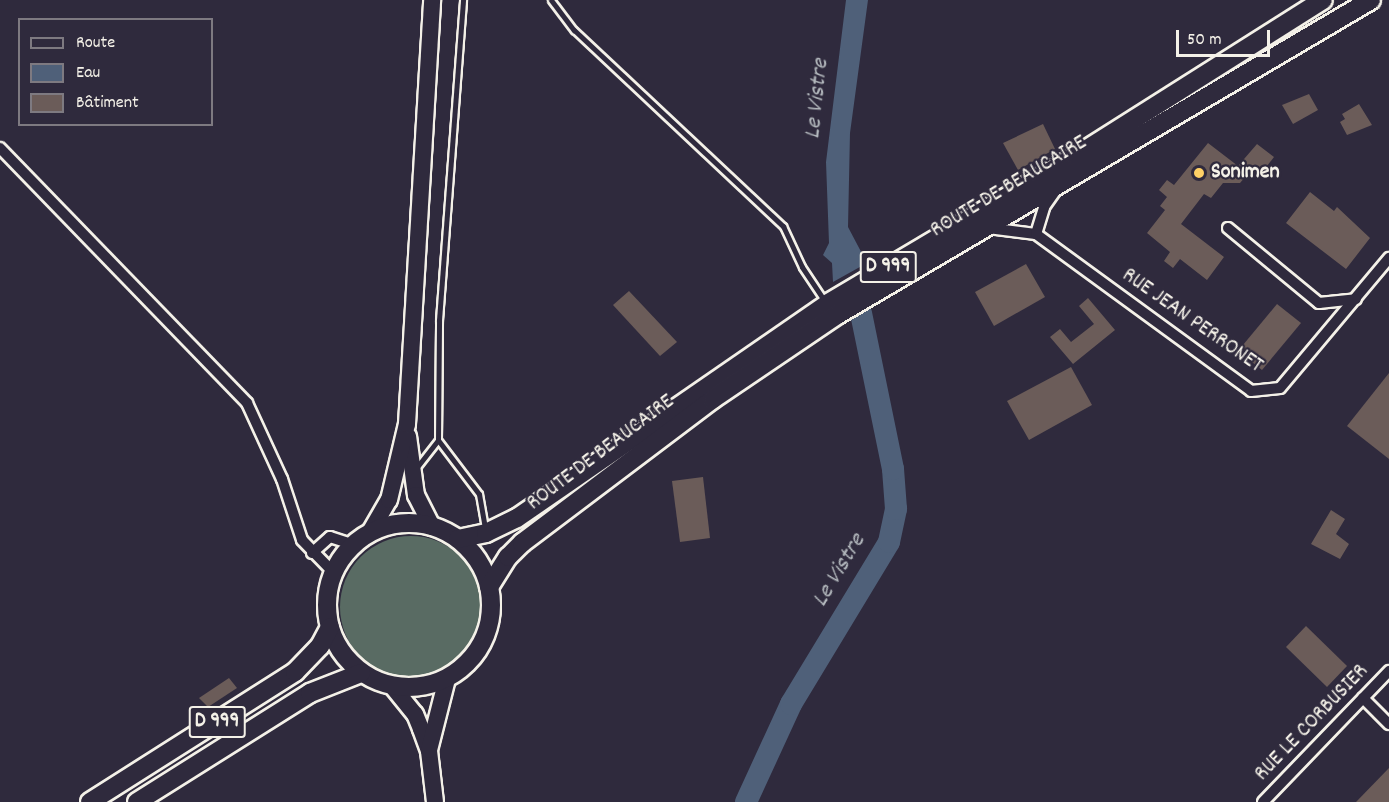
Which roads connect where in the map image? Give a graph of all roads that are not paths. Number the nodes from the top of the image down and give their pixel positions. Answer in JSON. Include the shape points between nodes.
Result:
{"nodes":[{"id":1,"x":432,"y":0,"type":"edge"},
{"id":2,"x":463,"y":0,"type":"edge"},
{"id":3,"x":551,"y":0,"type":"edge"},
{"id":4,"x":1323,"y":0,"type":"edge"},
{"id":5,"x":1371,"y":0,"type":"edge"},
{"id":6,"x":0,"y":148,"type":"edge"},
{"id":7,"x":1056,"y":188,"type":"junction"},
{"id":8,"x":988,"y":228,"type":"junction"},
{"id":9,"x":1228,"y":228,"type":"dead end"},
{"id":10,"x":1036,"y":234,"type":"junction"},
{"id":11,"x":1389,"y":258,"type":"edge"},
{"id":12,"x":1356,"y":299,"type":"junction"},
{"id":13,"x":826,"y":304,"type":"junction"},
{"id":14,"x":406,"y":424,"type":"junction"},
{"id":15,"x":438,"y":440,"type":"junction"},
{"id":16,"x":414,"y":472,"type":"junction"},
{"id":17,"x":432,"y":527,"type":"junction"},
{"id":18,"x":486,"y":533,"type":"junction"},
{"id":19,"x":369,"y":534,"type":"junction"},
{"id":20,"x":458,"y":539,"type":"junction"},
{"id":21,"x":354,"y":545,"type":"junction"},
{"id":22,"x":312,"y":553,"type":"junction"},
{"id":23,"x":334,"y":573,"type":"junction"},
{"id":24,"x":489,"y":587,"type":"junction"},
{"id":25,"x":330,"y":627,"type":"junction"},
{"id":26,"x":1389,"y":671,"type":"edge"},
{"id":27,"x":362,"y":673,"type":"junction"},
{"id":28,"x":447,"y":679,"type":"junction"},
{"id":29,"x":392,"y":686,"type":"junction"},
{"id":30,"x":1363,"y":698,"type":"junction"},
{"id":31,"x":1389,"y":724,"type":"edge"},
{"id":32,"x":429,"y":751,"type":"junction"},
{"id":33,"x":90,"y":802,"type":"edge"},
{"id":34,"x":137,"y":802,"type":"edge"},
{"id":35,"x":435,"y":802,"type":"edge"},
{"id":36,"x":1263,"y":802,"type":"edge"}],
"edges":[{"from":1,"to":14,"type":"main road"},
{"from":2,"to":15,"type":"lane","via":[[439,320]]},
{"from":3,"to":13,"type":"lane","via":[[574,30],[783,226],[802,267]]},
{"from":4,"to":13,"type":"main road","name":"ROUTE DE BEAUCAIRE","number":"D 999","via":[[1076,156]]},
{"from":5,"to":7,"type":"main road","name":"ROUTE DE BEAUCAIRE","number":"D 999","via":[[1203,96]]},
{"from":6,"to":22,"type":"street","via":[[247,403],[279,469],[302,540]]},
{"from":7,"to":8,"type":"main road","name":"ROUTE DE BEAUCAIRE","number":"D 999"},
{"from":7,"to":10,"type":"street","via":[[1044,207]]},
{"from":8,"to":10,"type":"street","name":"RUE JEAN PERRONET"},
{"from":8,"to":24,"type":"main road","name":"ROUTE DE BEAUCAIRE","number":"D 999","via":[[837,315],[713,399],[522,543]]},
{"from":9,"to":12,"type":"street","via":[[1318,303]]},
{"from":10,"to":12,"type":"street","name":"RUE JEAN PERRONET","via":[[1251,391],[1280,388]]},
{"from":11,"to":12,"type":"street","name":"RUE JEAN PERRONET"},
{"from":13,"to":18,"type":"main road","name":"ROUTE DE BEAUCAIRE","number":"D 999","via":[[570,483]]},
{"from":14,"to":16,"type":"main road"},
{"from":14,"to":19,"type":"main road","via":[[389,500]]},
{"from":15,"to":16,"type":"lane"},
{"from":15,"to":18,"type":"lane","via":[[480,494]]},
{"from":16,"to":17,"type":"main road","via":[[420,509]]},
{"from":17,"to":19,"type":"main road","via":[[398,524]]},
{"from":17,"to":20,"type":"main road"},
{"from":18,"to":20,"type":"main road","name":"ROUTE DE BEAUCAIRE","number":"D 999"},
{"from":19,"to":21,"type":"main road"},
{"from":20,"to":24,"type":"main road","via":[[476,557]]},
{"from":21,"to":22,"type":"street","via":[[330,537]]},
{"from":21,"to":23,"type":"main road"},
{"from":22,"to":23,"type":"street"},
{"from":23,"to":25,"type":"main road","via":[[327,596]]},
{"from":24,"to":28,"type":"main road","via":[[492,606],[484,639],[466,665]]},
{"from":25,"to":27,"type":"main road","via":[[341,653]]},
{"from":25,"to":33,"type":"main road","number":"D 999","via":[[311,658],[295,672]]},
{"from":26,"to":30,"type":"street","name":"RUE LE CORBUSIER"},
{"from":27,"to":29,"type":"main road"},
{"from":27,"to":34,"type":"main road","number":"D 999","via":[[302,698]]},
{"from":28,"to":29,"type":"main road","via":[[420,687]]},
{"from":28,"to":32,"type":"main road"},
{"from":29,"to":32,"type":"main road","via":[[415,714]]},
{"from":30,"to":31,"type":"street"},
{"from":30,"to":36,"type":"street","name":"RUE LE CORBUSIER"},
{"from":32,"to":35,"type":"main road"}]}
